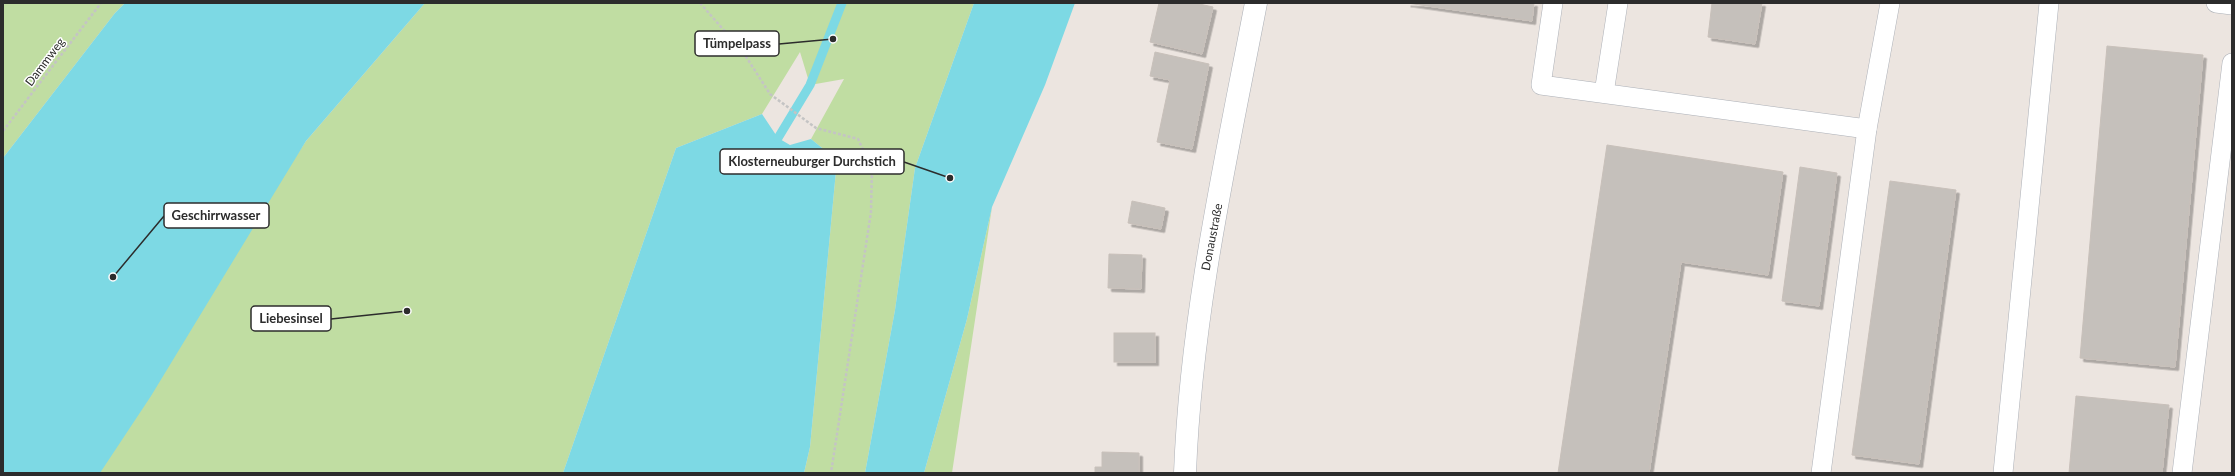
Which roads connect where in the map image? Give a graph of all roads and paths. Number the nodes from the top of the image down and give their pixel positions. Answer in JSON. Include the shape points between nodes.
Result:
{"nodes":[{"id":1,"x":101,"y":3,"type":"edge"},
{"id":2,"x":700,"y":3,"type":"edge"},
{"id":3,"x":1256,"y":3,"type":"edge"},
{"id":4,"x":1553,"y":3,"type":"edge"},
{"id":5,"x":1618,"y":3,"type":"edge"},
{"id":6,"x":1890,"y":3,"type":"edge"},
{"id":7,"x":2049,"y":3,"type":"edge"},
{"id":8,"x":2216,"y":3,"type":"edge"},
{"id":9,"x":2232,"y":5,"type":"edge"},
{"id":10,"x":2232,"y":63,"type":"edge"},
{"id":11,"x":1604,"y":93,"type":"junction"},
{"id":12,"x":1867,"y":129,"type":"junction"},
{"id":13,"x":3,"y":131,"type":"edge"},
{"id":14,"x":831,"y":473,"type":"edge"},
{"id":15,"x":1185,"y":473,"type":"edge"},
{"id":16,"x":1821,"y":473,"type":"edge"},
{"id":17,"x":2003,"y":473,"type":"edge"},
{"id":18,"x":2182,"y":473,"type":"edge"}],
"edges":[{"from":1,"to":13,"type":"path","name":"Dammweg"},
{"from":2,"to":14,"type":"path","via":[[743,52],[770,94],[816,128],[858,139],[872,169],[871,212]]},
{"from":3,"to":15,"type":"street","name":"Donaustraße","via":[[1202,289],[1187,421]]},
{"from":4,"to":11,"type":"lane","via":[[1541,85]]},
{"from":5,"to":11,"type":"lane"},
{"from":6,"to":12,"type":"lane"},
{"from":7,"to":17,"type":"lane"},
{"from":8,"to":9,"type":"lane"},
{"from":10,"to":18,"type":"lane"},
{"from":11,"to":12,"type":"lane"},
{"from":12,"to":16,"type":"lane"}]}
